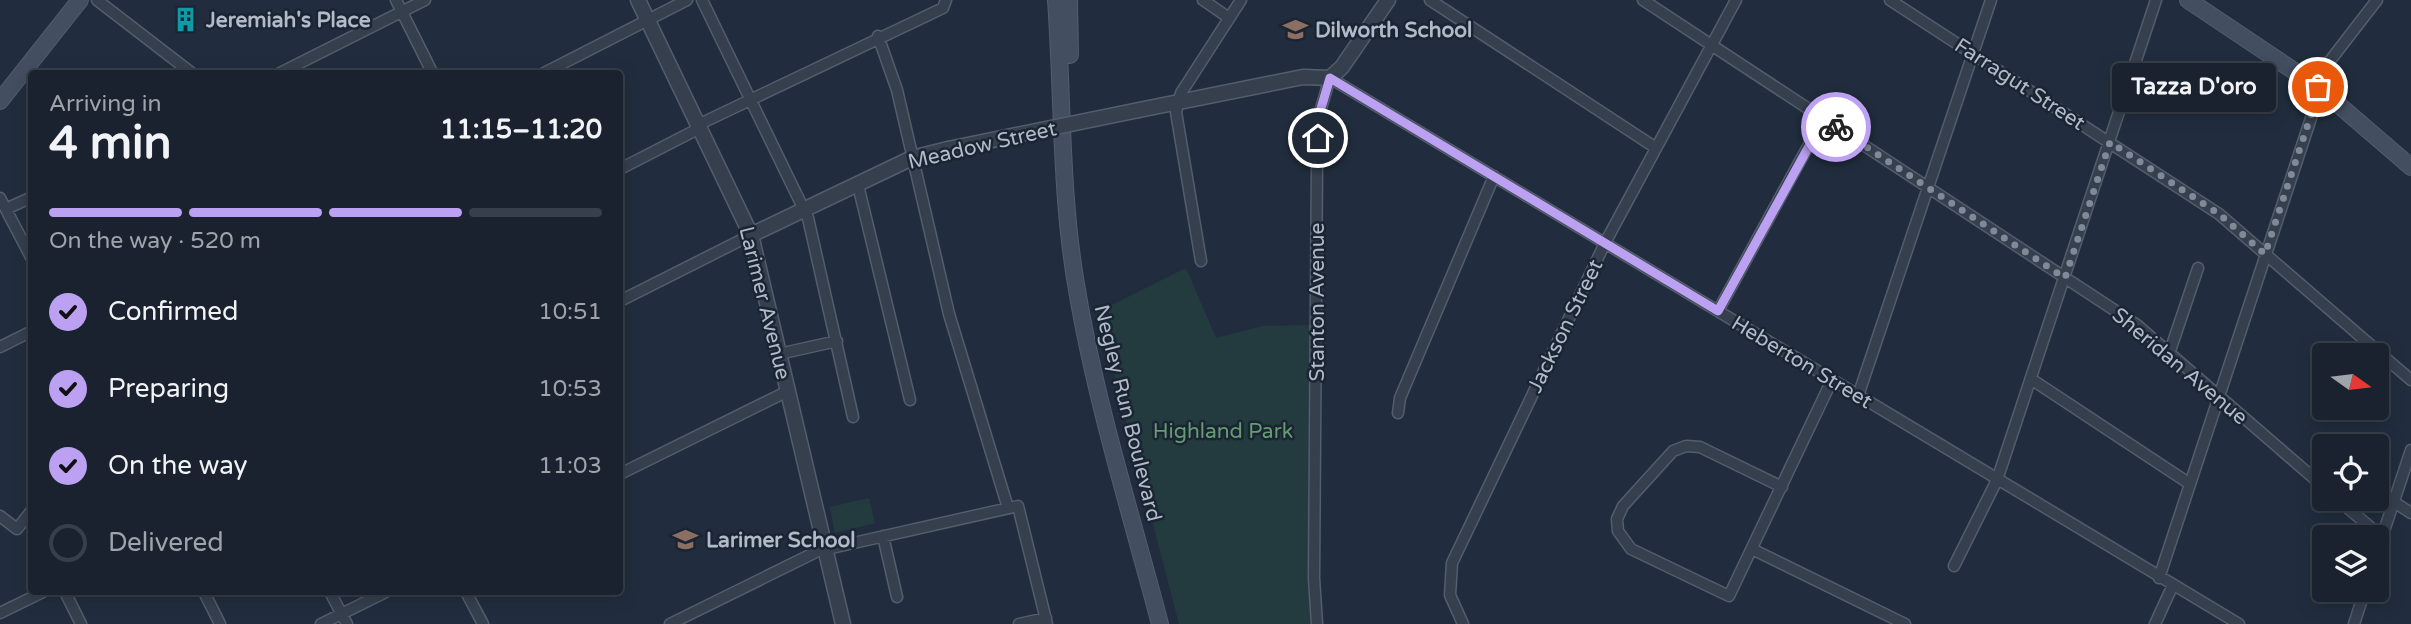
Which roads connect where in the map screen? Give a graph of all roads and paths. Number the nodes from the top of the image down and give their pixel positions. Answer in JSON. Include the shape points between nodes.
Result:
{"nodes":[{"id":1,"x":80,"y":0,"type":"edge"},
{"id":2,"x":97,"y":0,"type":"edge"},
{"id":3,"x":396,"y":0,"type":"edge"},
{"id":4,"x":425,"y":0,"type":"edge"},
{"id":5,"x":638,"y":0,"type":"edge"},
{"id":6,"x":687,"y":0,"type":"edge"},
{"id":7,"x":702,"y":0,"type":"edge"},
{"id":8,"x":946,"y":0,"type":"edge"},
{"id":9,"x":1056,"y":0,"type":"edge"},
{"id":10,"x":1069,"y":0,"type":"edge"},
{"id":11,"x":1202,"y":0,"type":"edge"},
{"id":12,"x":1241,"y":0,"type":"edge"},
{"id":13,"x":1388,"y":0,"type":"edge"},
{"id":14,"x":1430,"y":0,"type":"edge"},
{"id":15,"x":1643,"y":0,"type":"edge"},
{"id":16,"x":1737,"y":0,"type":"edge"},
{"id":17,"x":1890,"y":0,"type":"edge"},
{"id":18,"x":1991,"y":0,"type":"edge"},
{"id":19,"x":2156,"y":0,"type":"edge"},
{"id":20,"x":2377,"y":0,"type":"edge"},
{"id":21,"x":2196,"y":2,"type":"edge"},
{"id":22,"x":402,"y":12,"type":"junction"},
{"id":23,"x":1229,"y":18,"type":"junction"},
{"id":24,"x":648,"y":20,"type":"junction"},
{"id":25,"x":878,"y":36,"type":"junction"},
{"id":26,"x":1712,"y":45,"type":"junction"},
{"id":27,"x":1973,"y":53,"type":"junction"},
{"id":28,"x":188,"y":70,"type":"edge"},
{"id":29,"x":286,"y":70,"type":"edge"},
{"id":30,"x":431,"y":70,"type":"edge"},
{"id":31,"x":550,"y":70,"type":"edge"},
{"id":32,"x":1330,"y":78,"type":"junction"},
{"id":33,"x":2318,"y":87,"type":"junction"},
{"id":34,"x":750,"y":99,"type":"junction"},
{"id":35,"x":0,"y":101,"type":"edge"},
{"id":36,"x":1179,"y":102,"type":"junction"},
{"id":37,"x":1824,"y":119,"type":"junction"},
{"id":38,"x":699,"y":127,"type":"junction"},
{"id":39,"x":2110,"y":142,"type":"junction"},
{"id":40,"x":1656,"y":148,"type":"junction"},
{"id":41,"x":912,"y":158,"type":"junction"},
{"id":42,"x":2410,"y":164,"type":"edge"},
{"id":43,"x":623,"y":167,"type":"edge"},
{"id":44,"x":1494,"y":176,"type":"junction"},
{"id":45,"x":858,"y":185,"type":"junction"},
{"id":46,"x":1928,"y":187,"type":"junction"},
{"id":47,"x":0,"y":198,"type":"edge"},
{"id":48,"x":28,"y":199,"type":"edge"},
{"id":49,"x":6,"y":209,"type":"junction"},
{"id":50,"x":804,"y":209,"type":"junction"},
{"id":51,"x":751,"y":235,"type":"junction"},
{"id":52,"x":1605,"y":243,"type":"junction"},
{"id":53,"x":28,"y":251,"type":"edge"},
{"id":54,"x":2265,"y":254,"type":"junction"},
{"id":55,"x":1201,"y":261,"type":"dead end"},
{"id":56,"x":2198,"y":268,"type":"dead end"},
{"id":57,"x":2065,"y":278,"type":"junction"},
{"id":58,"x":623,"y":299,"type":"edge"},
{"id":59,"x":1718,"y":311,"type":"junction"},
{"id":60,"x":28,"y":333,"type":"edge"},
{"id":61,"x":837,"y":341,"type":"junction"},
{"id":62,"x":0,"y":347,"type":"edge"},
{"id":63,"x":779,"y":354,"type":"junction"},
{"id":64,"x":2169,"y":354,"type":"junction"},
{"id":65,"x":2031,"y":379,"type":"junction"},
{"id":66,"x":1832,"y":380,"type":"junction"},
{"id":67,"x":2411,"y":380,"type":"edge"},
{"id":68,"x":788,"y":391,"type":"junction"},
{"id":69,"x":1858,"y":396,"type":"junction"},
{"id":70,"x":2218,"y":396,"type":"junction"},
{"id":71,"x":910,"y":400,"type":"dead end"},
{"id":72,"x":1398,"y":413,"type":"dead end"},
{"id":73,"x":853,"y":417,"type":"dead end"},
{"id":74,"x":2411,"y":450,"type":"edge"},
{"id":75,"x":623,"y":473,"type":"edge"},
{"id":76,"x":2312,"y":477,"type":"edge"},
{"id":77,"x":1997,"y":480,"type":"junction"},
{"id":78,"x":2190,"y":484,"type":"junction"},
{"id":79,"x":1782,"y":487,"type":"junction"},
{"id":80,"x":2394,"y":502,"type":"junction"},
{"id":81,"x":1008,"y":508,"type":"junction"},
{"id":82,"x":2351,"y":511,"type":"edge"},
{"id":83,"x":2411,"y":513,"type":"edge"},
{"id":84,"x":28,"y":515,"type":"edge"},
{"id":85,"x":0,"y":516,"type":"edge"},
{"id":86,"x":2368,"y":525,"type":"edge"},
{"id":87,"x":2386,"y":525,"type":"edge"},
{"id":88,"x":883,"y":536,"type":"junction"},
{"id":89,"x":825,"y":549,"type":"junction"},
{"id":90,"x":1752,"y":549,"type":"junction"},
{"id":91,"x":1954,"y":566,"type":"dead end"},
{"id":92,"x":2159,"y":578,"type":"junction"},
{"id":93,"x":2172,"y":587,"type":"junction"},
{"id":94,"x":37,"y":595,"type":"edge"},
{"id":95,"x":66,"y":595,"type":"edge"},
{"id":96,"x":206,"y":595,"type":"edge"},
{"id":97,"x":332,"y":595,"type":"edge"},
{"id":98,"x":381,"y":595,"type":"edge"},
{"id":99,"x":468,"y":595,"type":"edge"},
{"id":100,"x":897,"y":597,"type":"dead end"},
{"id":101,"x":2361,"y":602,"type":"edge"},
{"id":102,"x":0,"y":613,"type":"edge"},
{"id":103,"x":344,"y":619,"type":"edge"},
{"id":104,"x":1046,"y":621,"type":"edge"},
{"id":105,"x":81,"y":624,"type":"edge"},
{"id":106,"x":220,"y":624,"type":"edge"},
{"id":107,"x":321,"y":624,"type":"edge"},
{"id":108,"x":483,"y":624,"type":"edge"},
{"id":109,"x":670,"y":624,"type":"edge"},
{"id":110,"x":843,"y":624,"type":"edge"},
{"id":111,"x":1019,"y":624,"type":"edge"},
{"id":112,"x":1160,"y":624,"type":"edge"},
{"id":113,"x":1170,"y":624,"type":"edge"},
{"id":114,"x":1317,"y":624,"type":"edge"},
{"id":115,"x":1463,"y":624,"type":"edge"},
{"id":116,"x":1905,"y":624,"type":"edge"},
{"id":117,"x":2155,"y":624,"type":"edge"},
{"id":118,"x":2239,"y":624,"type":"edge"},
{"id":119,"x":2354,"y":624,"type":"edge"}],
"edges":[{"from":1,"to":35,"type":"main road"},
{"from":2,"to":28,"type":"street"},
{"from":3,"to":22,"type":"street"},
{"from":4,"to":22,"type":"street"},
{"from":5,"to":24,"type":"street","name":"Larimer Avenue"},
{"from":6,"to":24,"type":"street"},
{"from":7,"to":34,"type":"street"},
{"from":8,"to":25,"type":"street","via":[[943,8]]},
{"from":9,"to":112,"type":"main road","name":"Negley Run Boulevard","via":[[1076,290]]},
{"from":10,"to":113,"type":"main road","name":"Negley Run Boulevard","via":[[1074,185],[1085,288]]},
{"from":11,"to":23,"type":"street"},
{"from":12,"to":23,"type":"street"},
{"from":13,"to":32,"type":"street","name":"Stanton Avenue"},
{"from":14,"to":40,"type":"street"},
{"from":15,"to":26,"type":"street","name":"Sheridan Avenue"},
{"from":16,"to":26,"type":"street","name":"Jackson Street"},
{"from":17,"to":27,"type":"street","name":"Farragut Street"},
{"from":18,"to":27,"type":"street"},
{"from":19,"to":39,"type":"street"},
{"from":20,"to":33,"type":"street","via":[[2319,75]]},
{"from":21,"to":33,"type":"main road"},
{"from":22,"to":29,"type":"street"},
{"from":22,"to":30,"type":"street"},
{"from":23,"to":36,"type":"street"},
{"from":24,"to":31,"type":"street"},
{"from":24,"to":38,"type":"street","name":"Larimer Avenue"},
{"from":25,"to":34,"type":"street"},
{"from":25,"to":41,"type":"street","via":[[897,90]]},
{"from":26,"to":37,"type":"street","name":"Sheridan Avenue"},
{"from":26,"to":40,"type":"street","name":"Jackson Street"},
{"from":27,"to":39,"type":"street","name":"Farragut Street"},
{"from":27,"to":46,"type":"street"},
{"from":32,"to":36,"type":"street","name":"Meadow Street","via":[[1304,76]]},
{"from":32,"to":44,"type":"street","name":"Heberton Street"},
{"from":32,"to":114,"type":"street","name":"Stanton Avenue","via":[[1319,115],[1317,161]]},
{"from":33,"to":42,"type":"main road"},
{"from":33,"to":54,"type":"street"},
{"from":34,"to":38,"type":"street"},
{"from":34,"to":50,"type":"street"},
{"from":36,"to":41,"type":"street","name":"Meadow Street","bridge":true},
{"from":36,"to":55,"type":"street","via":[[1176,112]]},
{"from":37,"to":46,"type":"street","name":"Sheridan Avenue"},
{"from":37,"to":59,"type":"street"},
{"from":38,"to":43,"type":"street"},
{"from":38,"to":51,"type":"street","name":"Larimer Avenue"},
{"from":39,"to":54,"type":"street","name":"Farragut Street","via":[[2219,214]]},
{"from":39,"to":57,"type":"street"},
{"from":40,"to":52,"type":"street","name":"Jackson Street"},
{"from":41,"to":45,"type":"street","name":"Meadow Street"},
{"from":41,"to":81,"type":"street","via":[[949,314]]},
{"from":44,"to":52,"type":"street","name":"Heberton Street"},
{"from":44,"to":72,"type":"street","via":[[1400,398]]},
{"from":45,"to":50,"type":"street","name":"Meadow Street"},
{"from":45,"to":71,"type":"street"},
{"from":46,"to":57,"type":"street","name":"Sheridan Avenue"},
{"from":46,"to":69,"type":"street"},
{"from":47,"to":49,"type":"street"},
{"from":48,"to":49,"type":"street"},
{"from":49,"to":53,"type":"street"},
{"from":50,"to":51,"type":"street","name":"Meadow Street"},
{"from":50,"to":61,"type":"street"},
{"from":51,"to":58,"type":"street","name":"Meadow Street"},
{"from":51,"to":63,"type":"street","name":"Larimer Avenue"},
{"from":52,"to":59,"type":"street","name":"Heberton Street"},
{"from":52,"to":115,"type":"street","name":"Jackson Street","via":[[1452,563],[1450,595]]},
{"from":54,"to":67,"type":"street","name":"Farragut Street"},
{"from":54,"to":70,"type":"street"},
{"from":56,"to":64,"type":"street"},
{"from":57,"to":64,"type":"street","name":"Sheridan Avenue","via":[[2137,325]]},
{"from":57,"to":65,"type":"street"},
{"from":59,"to":66,"type":"street","name":"Heberton Street"},
{"from":60,"to":62,"type":"street"},
{"from":61,"to":63,"type":"street"},
{"from":61,"to":73,"type":"street"},
{"from":63,"to":68,"type":"street","name":"Larimer Avenue"},
{"from":64,"to":70,"type":"street","name":"Sheridan Avenue"},
{"from":65,"to":77,"type":"street"},
{"from":65,"to":78,"type":"street"},
{"from":66,"to":69,"type":"street","name":"Heberton Street"},
{"from":66,"to":79,"type":"street"},
{"from":68,"to":75,"type":"street"},
{"from":68,"to":89,"type":"street","name":"Larimer Avenue"},
{"from":69,"to":77,"type":"street","name":"Heberton Street"},
{"from":70,"to":76,"type":"street","name":"Sheridan Avenue"},
{"from":70,"to":78,"type":"street"},
{"from":74,"to":80,"type":"street"},
{"from":77,"to":91,"type":"street"},
{"from":77,"to":92,"type":"street","name":"Heberton Street"},
{"from":78,"to":92,"type":"street"},
{"from":79,"to":90,"type":"street"},
{"from":79,"to":90,"type":"street","via":[[1700,447],[1686,446],[1673,451],[1623,506],[1617,519],[1618,531],[1631,549],[1730,596]]},
{"from":80,"to":83,"type":"street"},
{"from":80,"to":87,"type":"street"},
{"from":81,"to":88,"type":"street"},
{"from":81,"to":104,"type":"street","via":[[1018,506]]},
{"from":82,"to":86,"type":"street"},
{"from":84,"to":85,"type":"street","via":[[17,529]]},
{"from":88,"to":89,"type":"street"},
{"from":88,"to":100,"type":"street"},
{"from":89,"to":109,"type":"street"},
{"from":89,"to":110,"type":"street","name":"Larimer Avenue"},
{"from":90,"to":116,"type":"street"},
{"from":92,"to":93,"type":"street","name":"Heberton Street"},
{"from":93,"to":117,"type":"street"},
{"from":93,"to":118,"type":"street","name":"Heberton Street"},
{"from":94,"to":102,"type":"street"},
{"from":95,"to":105,"type":"street"},
{"from":96,"to":106,"type":"street"},
{"from":97,"to":103,"type":"street"},
{"from":98,"to":103,"type":"street"},
{"from":99,"to":108,"type":"street"},
{"from":101,"to":119,"type":"street"},
{"from":103,"to":107,"type":"street"},
{"from":104,"to":111,"type":"street"}]}
